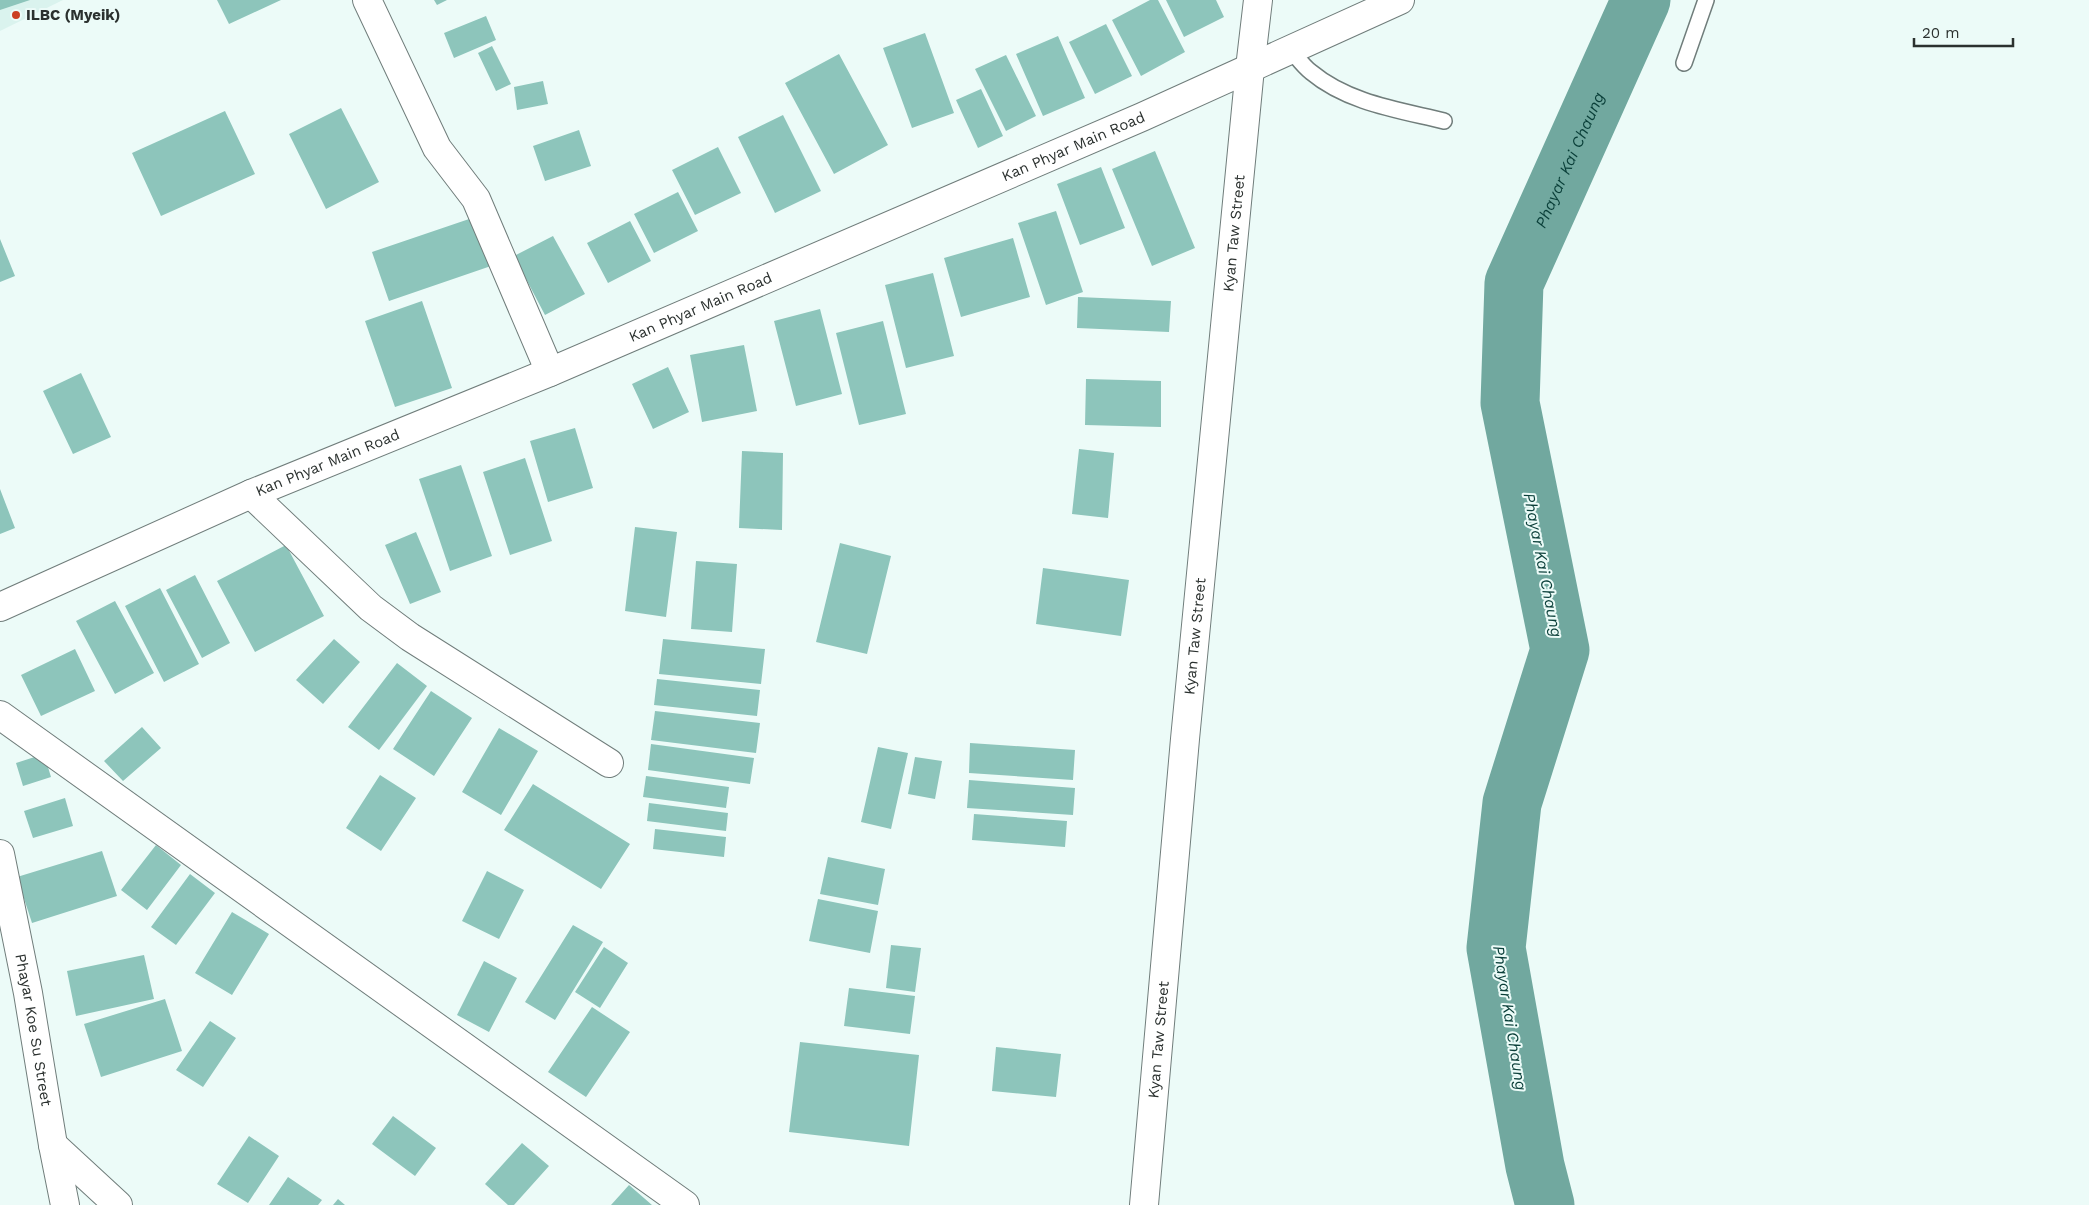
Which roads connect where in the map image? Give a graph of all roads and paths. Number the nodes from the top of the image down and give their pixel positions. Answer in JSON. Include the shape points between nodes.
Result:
{"nodes":[{"id":1,"x":367,"y":0,"type":"edge"},
{"id":2,"x":1258,"y":0,"type":"edge"},
{"id":3,"x":1400,"y":0,"type":"edge"},
{"id":4,"x":1706,"y":0,"type":"edge"},
{"id":5,"x":1290,"y":49,"type":"junction"},
{"id":6,"x":1684,"y":63,"type":"dead end"},
{"id":7,"x":1250,"y":68,"type":"junction"},
{"id":8,"x":1444,"y":121,"type":"dead end"},
{"id":9,"x":550,"y":372,"type":"junction"},
{"id":10,"x":251,"y":494,"type":"junction"},
{"id":11,"x":0,"y":607,"type":"edge"},
{"id":12,"x":0,"y":715,"type":"edge"},
{"id":13,"x":609,"y":763,"type":"dead end"},
{"id":14,"x":0,"y":854,"type":"edge"},
{"id":15,"x":53,"y":1145,"type":"junction"},
{"id":16,"x":66,"y":1205,"type":"edge"},
{"id":17,"x":118,"y":1205,"type":"edge"},
{"id":18,"x":685,"y":1205,"type":"edge"},
{"id":19,"x":1144,"y":1205,"type":"edge"}],
"edges":[{"from":1,"to":9,"type":"street","via":[[437,148],[476,199]]},
{"from":2,"to":7,"type":"street","name":"Kyan Taw Street"},
{"from":3,"to":5,"type":"street","name":"Kan Phyar Main Road"},
{"from":4,"to":6,"type":"lane"},
{"from":5,"to":7,"type":"street","name":"Kan Phyar Main Road"},
{"from":5,"to":8,"type":"lane","via":[[1310,72],[1334,88],[1374,105]]},
{"from":7,"to":9,"type":"street","name":"Kan Phyar Main Road"},
{"from":7,"to":19,"type":"street","name":"Kyan Taw Street"},
{"from":9,"to":10,"type":"street","name":"Kan Phyar Main Road"},
{"from":10,"to":11,"type":"street","name":"Kan Phyar Main Road"},
{"from":10,"to":13,"type":"street","via":[[371,608],[410,637]]},
{"from":12,"to":18,"type":"street"},
{"from":14,"to":15,"type":"street","name":"Phayar Koe Su Street","via":[[28,993]]},
{"from":15,"to":16,"type":"street","name":"Phayar Koe Su Street"},
{"from":15,"to":17,"type":"street"}]}
